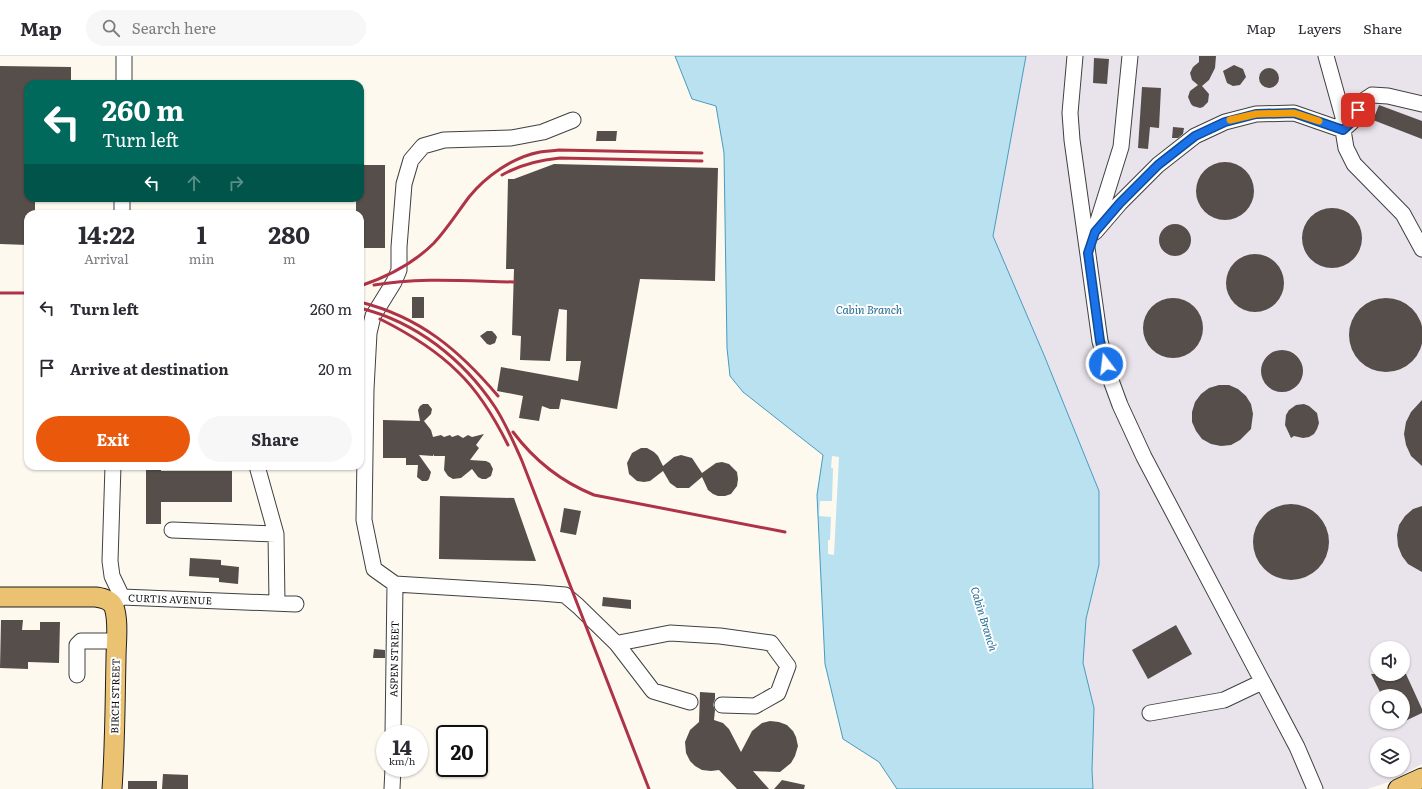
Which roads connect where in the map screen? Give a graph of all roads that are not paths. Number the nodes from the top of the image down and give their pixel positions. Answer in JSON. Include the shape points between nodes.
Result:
{"nodes":[{"id":1,"x":124,"y":56,"type":"edge"},
{"id":2,"x":1075,"y":56,"type":"edge"},
{"id":3,"x":1130,"y":56,"type":"edge"},
{"id":4,"x":1326,"y":56,"type":"edge"},
{"id":5,"x":124,"y":80,"type":"edge"},
{"id":6,"x":1422,"y":104,"type":"edge"},
{"id":7,"x":573,"y":120,"type":"dead end"},
{"id":8,"x":1343,"y":130,"type":"junction"},
{"id":9,"x":1095,"y":232,"type":"junction"},
{"id":10,"x":1422,"y":249,"type":"edge"},
{"id":11,"x":1088,"y":253,"type":"junction"},
{"id":12,"x":113,"y":470,"type":"edge"},
{"id":13,"x":257,"y":470,"type":"edge"},
{"id":14,"x":172,"y":530,"type":"dead end"},
{"id":15,"x":276,"y":534,"type":"junction"},
{"id":16,"x":395,"y":584,"type":"junction"},
{"id":17,"x":0,"y":597,"type":"edge"},
{"id":18,"x":117,"y":600,"type":"junction"},
{"id":19,"x":277,"y":603,"type":"junction"},
{"id":20,"x":296,"y":604,"type":"dead end"},
{"id":21,"x":116,"y":642,"type":"junction"},
{"id":22,"x":617,"y":644,"type":"junction"},
{"id":23,"x":77,"y":675,"type":"dead end"},
{"id":24,"x":1262,"y":682,"type":"junction"},
{"id":25,"x":690,"y":702,"type":"dead end"},
{"id":26,"x":722,"y":705,"type":"dead end"},
{"id":27,"x":1150,"y":713,"type":"dead end"},
{"id":28,"x":393,"y":725,"type":"edge"},
{"id":29,"x":393,"y":777,"type":"edge"},
{"id":30,"x":1422,"y":778,"type":"edge"},
{"id":31,"x":112,"y":789,"type":"edge"},
{"id":32,"x":392,"y":789,"type":"edge"},
{"id":33,"x":1315,"y":789,"type":"edge"},
{"id":34,"x":1398,"y":789,"type":"edge"}],
"edges":[{"from":1,"to":5,"type":"street"},
{"from":2,"to":11,"type":"street","via":[[1070,113]]},
{"from":3,"to":9,"type":"street","via":[[1121,147]]},
{"from":4,"to":8,"type":"street","via":[[1343,117]]},
{"from":6,"to":8,"type":"street","via":[[1372,94],[1363,101],[1354,120]]},
{"from":7,"to":16,"type":"street","via":[[543,132],[511,138],[444,140],[423,146],[411,160],[404,184],[399,270],[373,316],[369,333],[366,389],[364,520],[374,569]]},
{"from":8,"to":9,"type":"street","via":[[1294,113],[1256,114],[1225,122],[1195,136],[1158,165]]},
{"from":8,"to":10,"type":"street","via":[[1346,148],[1354,164],[1403,214]]},
{"from":9,"to":11,"type":"street"},
{"from":11,"to":24,"type":"street","via":[[1100,341],[1120,405],[1144,457]]},
{"from":12,"to":18,"type":"street","name":"BIRCH STREET","via":[[110,561]]},
{"from":13,"to":15,"type":"street"},
{"from":14,"to":15,"type":"street"},
{"from":15,"to":19,"type":"street"},
{"from":16,"to":22,"type":"street","via":[[566,596]]},
{"from":16,"to":28,"type":"street","name":"ASPEN STREET"},
{"from":17,"to":18,"type":"main road","name":"CURTIS AVENUE","via":[[96,597]]},
{"from":18,"to":19,"type":"street","name":"CURTIS AVENUE"},
{"from":18,"to":21,"type":"main road","name":"BIRCH STREET"},
{"from":19,"to":20,"type":"street","name":"CURTIS AVENUE"},
{"from":21,"to":23,"type":"street","via":[[80,641],[77,644]]},
{"from":21,"to":31,"type":"main road","name":"BIRCH STREET"},
{"from":22,"to":25,"type":"street","via":[[653,692]]},
{"from":22,"to":26,"type":"street","via":[[670,633],[771,643],[788,666],[778,693],[755,706]]},
{"from":24,"to":27,"type":"street","via":[[1224,700]]},
{"from":24,"to":33,"type":"street"},
{"from":29,"to":32,"type":"street"},
{"from":30,"to":34,"type":"main road"}]}
